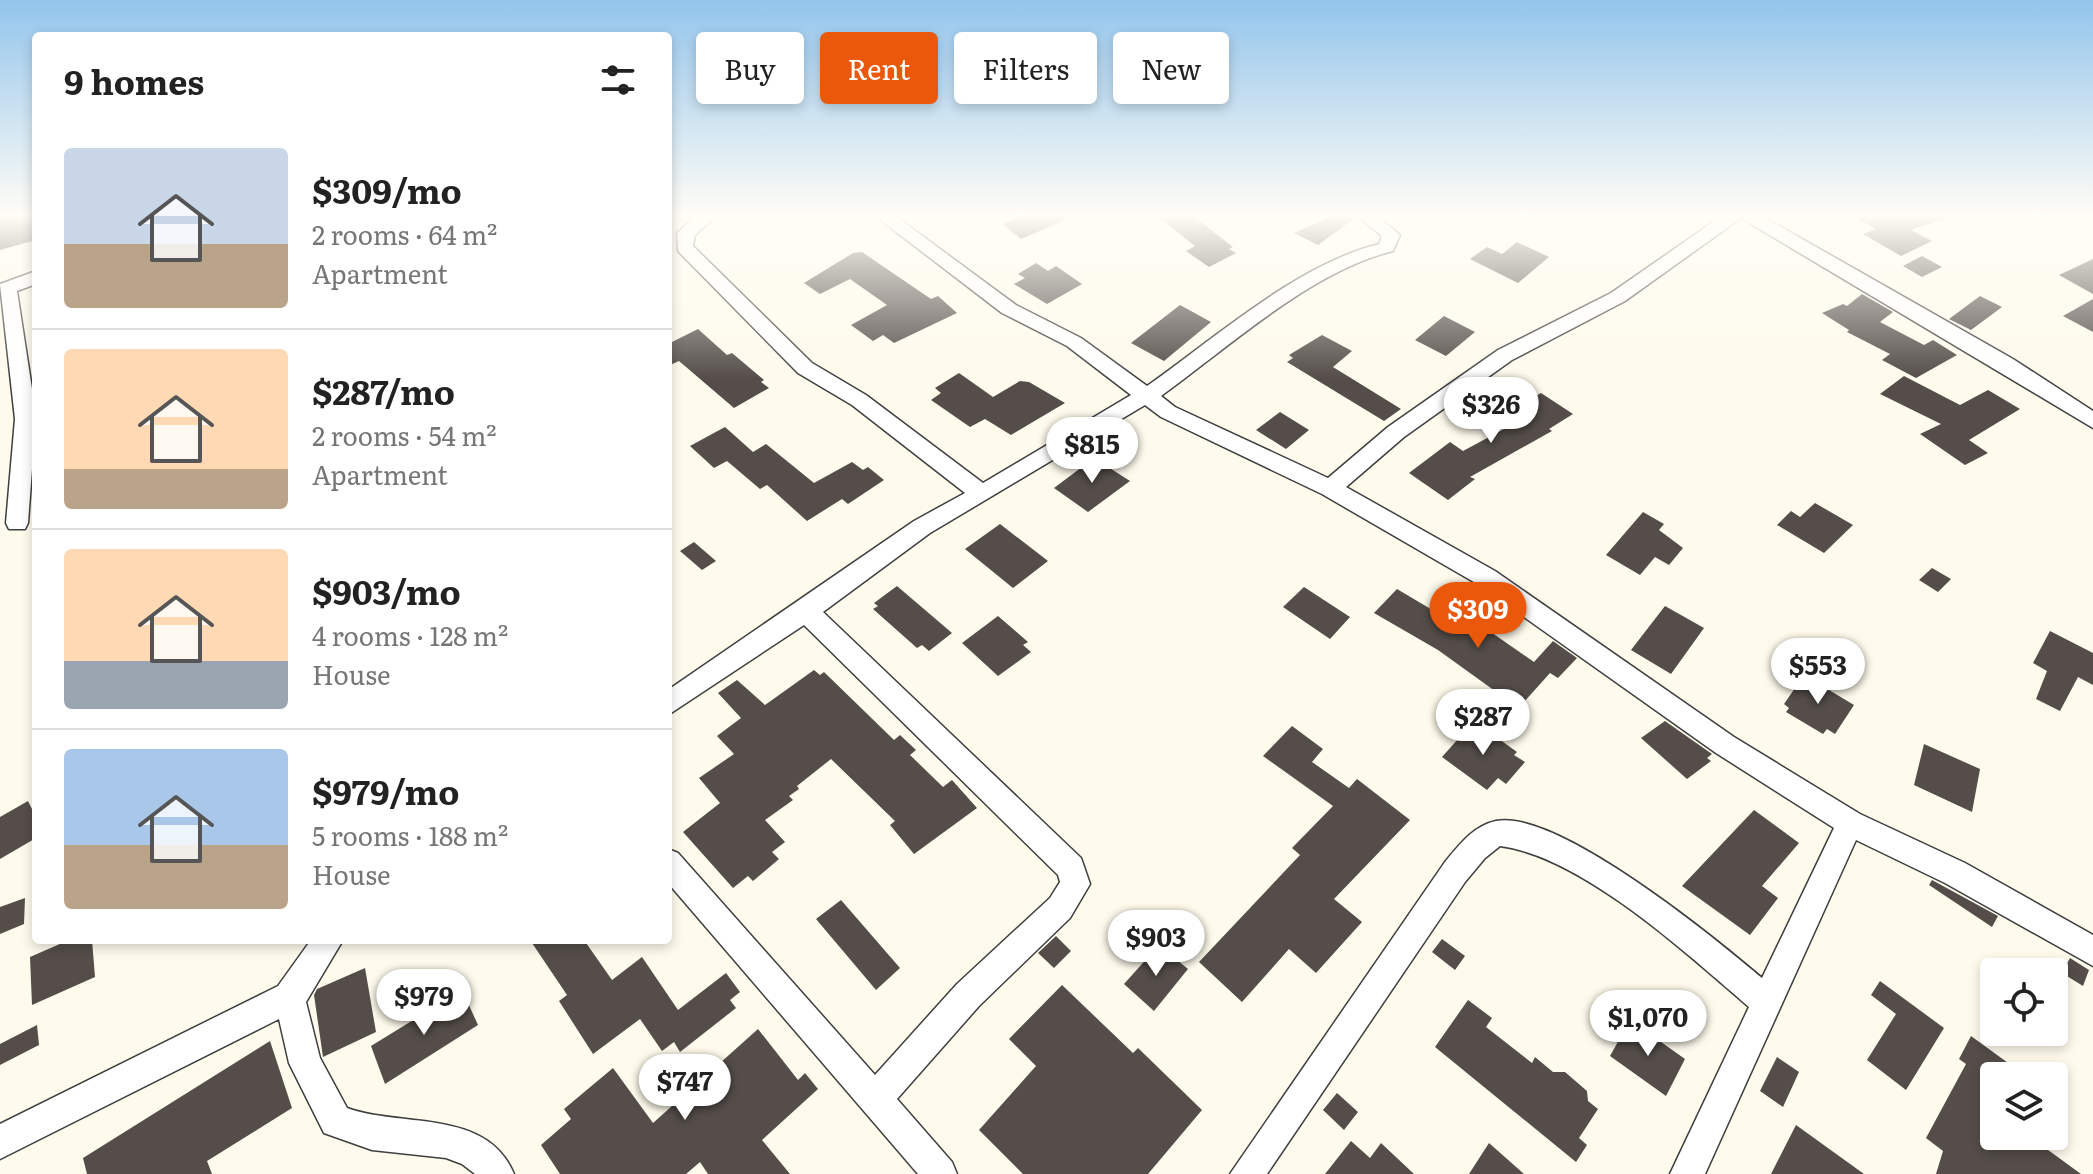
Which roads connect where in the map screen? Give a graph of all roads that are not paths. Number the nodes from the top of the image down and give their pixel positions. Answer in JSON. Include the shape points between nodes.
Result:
{"nodes":[{"id":1,"x":707,"y":270,"type":"edge"},
{"id":2,"x":956,"y":270,"type":"edge"},
{"id":3,"x":1331,"y":270,"type":"edge"},
{"id":4,"x":1656,"y":270,"type":"edge"},
{"id":5,"x":1843,"y":270,"type":"edge"},
{"id":6,"x":32,"y":279,"type":"edge"},
{"id":7,"x":4,"y":290,"type":"edge"},
{"id":8,"x":1148,"y":395,"type":"junction"},
{"id":9,"x":2093,"y":421,"type":"edge"},
{"id":10,"x":1330,"y":488,"type":"junction"},
{"id":11,"x":982,"y":494,"type":"junction"},
{"id":12,"x":17,"y":523,"type":"dead end"},
{"id":13,"x":806,"y":611,"type":"junction"},
{"id":14,"x":672,"y":701,"type":"edge"},
{"id":15,"x":1850,"y":823,"type":"junction"},
{"id":16,"x":672,"y":867,"type":"edge"},
{"id":17,"x":326,"y":944,"type":"edge"},
{"id":18,"x":2093,"y":951,"type":"edge"},
{"id":19,"x":289,"y":997,"type":"junction"},
{"id":20,"x":1767,"y":1002,"type":"junction"},
{"id":21,"x":875,"y":1099,"type":"junction"},
{"id":22,"x":0,"y":1142,"type":"edge"},
{"id":23,"x":497,"y":1174,"type":"edge"},
{"id":24,"x":940,"y":1174,"type":"edge"},
{"id":25,"x":1247,"y":1174,"type":"edge"},
{"id":26,"x":1687,"y":1174,"type":"edge"}],
"edges":[{"from":1,"to":11,"type":"street","via":[[805,368],[859,400]]},
{"from":2,"to":8,"type":"street","via":[[1009,309],[1074,342]]},
{"from":3,"to":8,"type":"street"},
{"from":4,"to":10,"type":"street","via":[[1618,297],[1505,355],[1396,432]]},
{"from":5,"to":9,"type":"street"},
{"from":6,"to":7,"type":"street"},
{"from":7,"to":12,"type":"street","via":[[26,419]]},
{"from":8,"to":10,"type":"street","via":[[1168,412]]},
{"from":8,"to":11,"type":"street"},
{"from":10,"to":15,"type":"street","via":[[1487,578],[1725,745]]},
{"from":11,"to":13,"type":"street","via":[[922,527]]},
{"from":13,"to":14,"type":"street"},
{"from":13,"to":21,"type":"street","via":[[1071,868],[1075,884],[1060,908],[968,995]]},
{"from":15,"to":18,"type":"street","via":[[1955,873]]},
{"from":15,"to":20,"type":"street"},
{"from":16,"to":21,"type":"street"},
{"from":17,"to":19,"type":"street"},
{"from":19,"to":22,"type":"street"},
{"from":19,"to":23,"type":"street","via":[[305,1063],[336,1121],[380,1135],[445,1138],[488,1161]]},
{"from":20,"to":25,"type":"street","via":[[1604,876],[1537,840],[1500,833],[1479,843],[1455,872]]},
{"from":20,"to":26,"type":"street"},
{"from":21,"to":24,"type":"street"}]}
